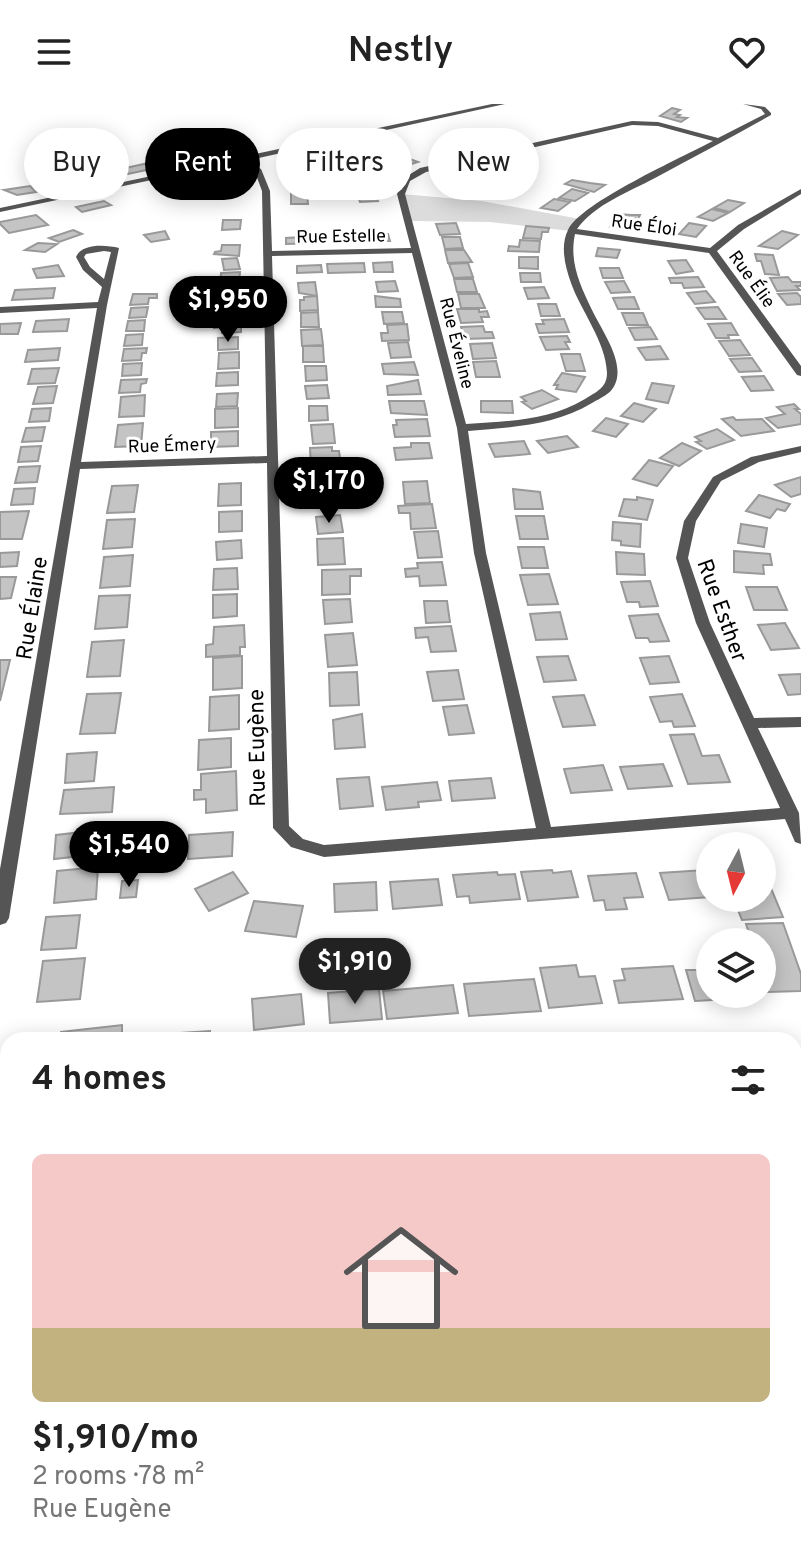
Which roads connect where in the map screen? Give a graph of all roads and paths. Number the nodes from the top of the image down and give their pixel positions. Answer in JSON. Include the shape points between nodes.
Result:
{"nodes":[{"id":1,"x":502,"y":104,"type":"edge"},
{"id":2,"x":746,"y":104,"type":"edge"},
{"id":3,"x":721,"y":141,"type":"junction"},
{"id":4,"x":260,"y":157,"type":"edge"},
{"id":5,"x":260,"y":176,"type":"edge"},
{"id":6,"x":145,"y":180,"type":"edge"},
{"id":7,"x":801,"y":191,"type":"edge"},
{"id":8,"x":0,"y":210,"type":"edge"},
{"id":9,"x":571,"y":231,"type":"junction"},
{"id":10,"x":417,"y":250,"type":"junction"},
{"id":11,"x":712,"y":251,"type":"junction"},
{"id":12,"x":266,"y":254,"type":"junction"},
{"id":13,"x":106,"y":286,"type":"junction"},
{"id":14,"x":102,"y":305,"type":"junction"},
{"id":15,"x":0,"y":310,"type":"edge"},
{"id":16,"x":801,"y":373,"type":"edge"},
{"id":17,"x":462,"y":428,"type":"junction"},
{"id":18,"x":801,"y":449,"type":"edge"},
{"id":19,"x":271,"y":459,"type":"junction"},
{"id":20,"x":75,"y":466,"type":"junction"},
{"id":21,"x":801,"y":722,"type":"edge"},
{"id":22,"x":748,"y":723,"type":"junction"},
{"id":23,"x":791,"y":813,"type":"junction"},
{"id":24,"x":545,"y":834,"type":"junction"},
{"id":25,"x":801,"y":838,"type":"edge"},
{"id":26,"x":0,"y":918,"type":"edge"}],
"edges":[{"from":1,"to":4,"type":"street"},
{"from":2,"to":3,"type":"street","via":[[769,114]]},
{"from":3,"to":9,"type":"street","via":[[604,202]]},
{"from":3,"to":10,"type":"street","name":"Rue Éveline","via":[[658,124],[632,123],[423,170],[407,180],[401,194]]},
{"from":5,"to":12,"type":"street","name":"Rue Eugène","via":[[266,191]]},
{"from":6,"to":8,"type":"street"},
{"from":7,"to":11,"type":"street","name":"Rue Élie"},
{"from":9,"to":11,"type":"street","name":"Rue Éloi"},
{"from":9,"to":17,"type":"street","via":[[566,250],[575,290],[605,348],[613,375],[608,389],[569,413]]},
{"from":10,"to":12,"type":"street","name":"Rue Estelle"},
{"from":10,"to":17,"type":"street","name":"Rue Éveline"},
{"from":11,"to":16,"type":"street","name":"Rue Élie"},
{"from":12,"to":19,"type":"street","name":"Rue Eugène"},
{"from":13,"to":13,"type":"street","name":"Rue Élaine","via":[[116,250],[82,252],[86,268]]},
{"from":13,"to":14,"type":"street","name":"Rue Élaine"},
{"from":14,"to":15,"type":"street"},
{"from":14,"to":20,"type":"street","name":"Rue Élaine"},
{"from":17,"to":24,"type":"street","name":"Rue Éveline","via":[[480,553]]},
{"from":18,"to":22,"type":"street","name":"Rue Esther","via":[[755,459],[717,479],[690,521],[682,558],[703,623]]},
{"from":19,"to":20,"type":"street","name":"Rue Émery"},
{"from":19,"to":24,"type":"street","name":"Rue Eugène","via":[[281,828],[297,843],[324,851]]},
{"from":20,"to":26,"type":"street","name":"Rue Élaine"},
{"from":21,"to":22,"type":"street"},
{"from":22,"to":23,"type":"street","name":"Rue Esther"},
{"from":23,"to":24,"type":"street","name":"Rue Eugène"},
{"from":23,"to":25,"type":"street","name":"Rue Esther"}]}
